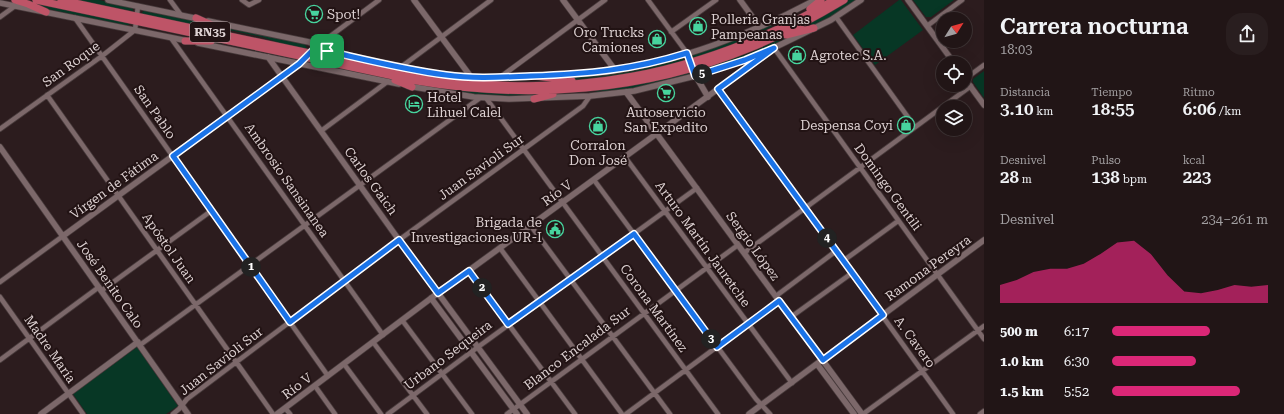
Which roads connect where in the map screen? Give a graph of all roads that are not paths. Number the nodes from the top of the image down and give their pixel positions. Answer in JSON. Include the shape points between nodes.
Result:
{"nodes":[{"id":1,"x":36,"y":0,"type":"edge"},
{"id":2,"x":61,"y":0,"type":"edge"},
{"id":3,"x":108,"y":0,"type":"edge"},
{"id":4,"x":170,"y":0,"type":"edge"},
{"id":5,"x":242,"y":0,"type":"edge"},
{"id":6,"x":259,"y":0,"type":"edge"},
{"id":7,"x":379,"y":0,"type":"edge"},
{"id":8,"x":414,"y":0,"type":"edge"},
{"id":9,"x":491,"y":0,"type":"edge"},
{"id":10,"x":563,"y":0,"type":"edge"},
{"id":11,"x":605,"y":0,"type":"edge"},
{"id":12,"x":648,"y":0,"type":"edge"},
{"id":13,"x":716,"y":0,"type":"edge"},
{"id":14,"x":740,"y":0,"type":"edge"},
{"id":15,"x":815,"y":0,"type":"edge"},
{"id":16,"x":821,"y":0,"type":"edge"},
{"id":17,"x":834,"y":0,"type":"edge"},
{"id":18,"x":844,"y":0,"type":"edge"},
{"id":19,"x":862,"y":0,"type":"edge"},
{"id":20,"x":908,"y":0,"type":"edge"},
{"id":21,"x":962,"y":0,"type":"edge"},
{"id":22,"x":0,"y":3,"type":"edge"},
{"id":23,"x":15,"y":3,"type":"edge"},
{"id":24,"x":137,"y":4,"type":"edge"},
{"id":25,"x":46,"y":12,"type":"joint"},
{"id":26,"x":181,"y":15,"type":"junction"},
{"id":27,"x":0,"y":17,"type":"edge"},
{"id":28,"x":75,"y":18,"type":"junction"},
{"id":29,"x":196,"y":18,"type":"junction"},
{"id":30,"x":836,"y":18,"type":"junction"},
{"id":31,"x":136,"y":19,"type":"junction"},
{"id":32,"x":578,"y":20,"type":"junction"},
{"id":33,"x":759,"y":26,"type":"junction"},
{"id":34,"x":927,"y":26,"type":"junction"},
{"id":35,"x":814,"y":28,"type":"junction"},
{"id":36,"x":135,"y":30,"type":"junction"},
{"id":37,"x":671,"y":32,"type":"junction"},
{"id":38,"x":441,"y":37,"type":"junction"},
{"id":39,"x":172,"y":38,"type":"junction"},
{"id":40,"x":185,"y":40,"type":"junction"},
{"id":41,"x":754,"y":40,"type":"junction"},
{"id":42,"x":317,"y":46,"type":"junction"},
{"id":43,"x":283,"y":47,"type":"junction"},
{"id":44,"x":774,"y":48,"type":"junction"},
{"id":45,"x":272,"y":50,"type":"junction"},
{"id":46,"x":687,"y":53,"type":"junction"},
{"id":47,"x":308,"y":55,"type":"junction"},
{"id":48,"x":102,"y":56,"type":"junction"},
{"id":49,"x":949,"y":56,"type":"edge"},
{"id":50,"x":268,"y":57,"type":"junction"},
{"id":51,"x":717,"y":60,"type":"junction"},
{"id":52,"x":329,"y":62,"type":"junction"},
{"id":53,"x":299,"y":64,"type":"junction"},
{"id":54,"x":691,"y":65,"type":"junction"},
{"id":55,"x":984,"y":66,"type":"edge"},
{"id":56,"x":401,"y":67,"type":"junction"},
{"id":57,"x":615,"y":70,"type":"junction"},
{"id":58,"x":972,"y":74,"type":"edge"},
{"id":59,"x":282,"y":76,"type":"junction"},
{"id":60,"x":536,"y":76,"type":"junction"},
{"id":61,"x":695,"y":76,"type":"junction"},
{"id":62,"x":471,"y":77,"type":"junction"},
{"id":63,"x":628,"y":77,"type":"junction"},
{"id":64,"x":499,"y":78,"type":"junction"},
{"id":65,"x":387,"y":82,"type":"junction"},
{"id":66,"x":412,"y":87,"type":"junction"},
{"id":67,"x":600,"y":87,"type":"junction"},
{"id":68,"x":972,"y":87,"type":"edge"},
{"id":69,"x":718,"y":89,"type":"junction"},
{"id":70,"x":626,"y":92,"type":"junction"},
{"id":71,"x":963,"y":92,"type":"edge"},
{"id":72,"x":47,"y":95,"type":"junction"},
{"id":73,"x":590,"y":96,"type":"junction"},
{"id":74,"x":708,"y":97,"type":"junction"},
{"id":75,"x":483,"y":98,"type":"junction"},
{"id":76,"x":534,"y":99,"type":"junction"},
{"id":77,"x":984,"y":105,"type":"edge"},
{"id":78,"x":228,"y":115,"type":"junction"},
{"id":79,"x":915,"y":127,"type":"junction"},
{"id":80,"x":0,"y":130,"type":"edge"},
{"id":81,"x":321,"y":131,"type":"junction"},
{"id":82,"x":657,"y":134,"type":"junction"},
{"id":83,"x":0,"y":147,"type":"edge"},
{"id":84,"x":524,"y":149,"type":"junction"},
{"id":85,"x":173,"y":156,"type":"junction"},
{"id":86,"x":625,"y":157,"type":"junction"},
{"id":87,"x":860,"y":168,"type":"junction"},
{"id":88,"x":594,"y":180,"type":"junction"},
{"id":89,"x":360,"y":185,"type":"junction"},
{"id":90,"x":697,"y":188,"type":"junction"},
{"id":91,"x":118,"y":195,"type":"junction"},
{"id":92,"x":563,"y":202,"type":"junction"},
{"id":93,"x":805,"y":208,"type":"junction"},
{"id":94,"x":211,"y":211,"type":"junction"},
{"id":95,"x":665,"y":211,"type":"junction"},
{"id":96,"x":898,"y":221,"type":"junction"},
{"id":97,"x":305,"y":225,"type":"junction"},
{"id":98,"x":531,"y":226,"type":"junction"},
{"id":99,"x":634,"y":234,"type":"junction"},
{"id":100,"x":63,"y":236,"type":"junction"},
{"id":101,"x":399,"y":240,"type":"junction"},
{"id":102,"x":984,"y":240,"type":"edge"},
{"id":103,"x":738,"y":245,"type":"junction"},
{"id":104,"x":500,"y":248,"type":"junction"},
{"id":105,"x":157,"y":250,"type":"junction"},
{"id":106,"x":836,"y":251,"type":"junction"},
{"id":107,"x":744,"y":253,"type":"junction"},
{"id":108,"x":602,"y":256,"type":"junction"},
{"id":109,"x":844,"y":261,"type":"junction"},
{"id":110,"x":250,"y":265,"type":"junction"},
{"id":111,"x":706,"y":268,"type":"junction"},
{"id":112,"x":469,"y":271,"type":"junction"},
{"id":113,"x":852,"y":272,"type":"junction"},
{"id":114,"x":937,"y":275,"type":"junction"},
{"id":115,"x":570,"y":280,"type":"junction"},
{"id":116,"x":345,"y":281,"type":"junction"},
{"id":117,"x":0,"y":282,"type":"edge"},
{"id":118,"x":100,"y":289,"type":"junction"},
{"id":119,"x":675,"y":290,"type":"junction"},
{"id":120,"x":438,"y":293,"type":"junction"},
{"id":121,"x":0,"y":297,"type":"edge"},
{"id":122,"x":431,"y":298,"type":"junction"},
{"id":123,"x":778,"y":298,"type":"junction"},
{"id":124,"x":539,"y":302,"type":"junction"},
{"id":125,"x":196,"y":304,"type":"junction"},
{"id":126,"x":644,"y":313,"type":"junction"},
{"id":127,"x":883,"y":315,"type":"junction"},
{"id":128,"x":791,"y":317,"type":"junction"},
{"id":129,"x":402,"y":320,"type":"junction"},
{"id":130,"x":290,"y":322,"type":"junction"},
{"id":131,"x":508,"y":324,"type":"junction"},
{"id":132,"x":748,"y":324,"type":"junction"},
{"id":133,"x":984,"y":326,"type":"edge"},
{"id":134,"x":978,"y":330,"type":"junction"},
{"id":135,"x":383,"y":335,"type":"junction"},
{"id":136,"x":612,"y":336,"type":"junction"},
{"id":137,"x":29,"y":339,"type":"junction"},
{"id":138,"x":984,"y":339,"type":"edge"},
{"id":139,"x":373,"y":342,"type":"junction"},
{"id":140,"x":139,"y":344,"type":"junction"},
{"id":141,"x":478,"y":347,"type":"junction"},
{"id":142,"x":717,"y":347,"type":"junction"},
{"id":143,"x":471,"y":352,"type":"junction"},
{"id":144,"x":582,"y":359,"type":"junction"},
{"id":145,"x":0,"y":360,"type":"edge"},
{"id":146,"x":823,"y":360,"type":"junction"},
{"id":147,"x":237,"y":362,"type":"junction"},
{"id":148,"x":344,"y":364,"type":"junction"},
{"id":149,"x":817,"y":364,"type":"junction"},
{"id":150,"x":686,"y":370,"type":"junction"},
{"id":151,"x":922,"y":371,"type":"junction"},
{"id":152,"x":442,"y":374,"type":"junction"},
{"id":153,"x":328,"y":376,"type":"junction"},
{"id":154,"x":551,"y":382,"type":"junction"},
{"id":155,"x":792,"y":383,"type":"junction"},
{"id":156,"x":315,"y":386,"type":"junction"},
{"id":157,"x":654,"y":393,"type":"junction"},
{"id":158,"x":68,"y":394,"type":"junction"},
{"id":159,"x":413,"y":395,"type":"junction"},
{"id":160,"x":520,"y":404,"type":"junction"},
{"id":161,"x":182,"y":405,"type":"junction"},
{"id":162,"x":762,"y":405,"type":"junction"},
{"id":163,"x":285,"y":408,"type":"junction"},
{"id":164,"x":984,"y":411,"type":"edge"},
{"id":165,"x":515,"y":412,"type":"edge"},
{"id":166,"x":41,"y":414,"type":"edge"},
{"id":167,"x":83,"y":414,"type":"edge"},
{"id":168,"x":173,"y":414,"type":"edge"},
{"id":169,"x":188,"y":414,"type":"edge"},
{"id":170,"x":274,"y":414,"type":"edge"},
{"id":171,"x":277,"y":414,"type":"edge"},
{"id":172,"x":290,"y":414,"type":"edge"},
{"id":173,"x":335,"y":414,"type":"edge"},
{"id":174,"x":381,"y":414,"type":"edge"},
{"id":175,"x":388,"y":414,"type":"edge"},
{"id":176,"x":426,"y":414,"type":"edge"},
{"id":177,"x":472,"y":414,"type":"edge"},
{"id":178,"x":508,"y":414,"type":"edge"},
{"id":179,"x":527,"y":414,"type":"edge"},
{"id":180,"x":575,"y":414,"type":"edge"},
{"id":181,"x":622,"y":414,"type":"edge"},
{"id":182,"x":626,"y":414,"type":"edge"},
{"id":183,"x":670,"y":414,"type":"edge"},
{"id":184,"x":718,"y":414,"type":"edge"},
{"id":185,"x":749,"y":414,"type":"edge"},
{"id":186,"x":770,"y":414,"type":"edge"},
{"id":187,"x":854,"y":414,"type":"edge"},
{"id":188,"x":863,"y":414,"type":"edge"},
{"id":189,"x":953,"y":414,"type":"edge"},
{"id":190,"x":980,"y":414,"type":"edge"}],
"edges":[{"from":1,"to":31,"type":"highway","number":"RN35"},
{"from":2,"to":31,"type":"highway","number":"RN35"},
{"from":3,"to":24,"type":"street"},
{"from":4,"to":26,"type":"street"},
{"from":5,"to":6,"type":"street","via":[[249,5]]},
{"from":7,"to":42,"type":"street"},
{"from":8,"to":38,"type":"street"},
{"from":9,"to":38,"type":"street"},
{"from":10,"to":32,"type":"street"},
{"from":11,"to":32,"type":"street"},
{"from":12,"to":37,"type":"street"},
{"from":13,"to":37,"type":"street"},
{"from":14,"to":33,"type":"street"},
{"from":15,"to":33,"type":"street"},
{"from":16,"to":41,"type":"highway"},
{"from":17,"to":41,"type":"highway","number":"RN35"},
{"from":18,"to":51,"type":"highway","number":"RN35","via":[[773,38]]},
{"from":19,"to":30,"type":"street"},
{"from":20,"to":34,"type":"street"},
{"from":21,"to":34,"type":"street"},
{"from":22,"to":23,"type":"street"},
{"from":23,"to":25,"type":"highway","via":[[28,4]]},
{"from":23,"to":27,"type":"street"},
{"from":24,"to":26,"type":"street"},
{"from":24,"to":31,"type":"street"},
{"from":25,"to":28,"type":"street"},
{"from":26,"to":29,"type":"street"},
{"from":28,"to":36,"type":"street"},
{"from":28,"to":48,"type":"street","name":"San Pablo"},
{"from":29,"to":42,"type":"street","via":[[309,42]]},
{"from":29,"to":43,"type":"highway","via":[[220,29]]},
{"from":30,"to":35,"type":"street"},
{"from":30,"to":79,"type":"street"},
{"from":31,"to":36,"type":"street"},
{"from":31,"to":43,"type":"highway","number":"RN35"},
{"from":31,"to":45,"type":"highway","number":"RN35"},
{"from":32,"to":57,"type":"street"},
{"from":32,"to":64,"type":"street"},
{"from":33,"to":46,"type":"street"},
{"from":34,"to":49,"type":"street"},
{"from":35,"to":44,"type":"street"},
{"from":35,"to":51,"type":"highway","via":[[788,34],[749,52]]},
{"from":36,"to":39,"type":"street"},
{"from":36,"to":48,"type":"street","name":"San Roque"},
{"from":37,"to":46,"type":"street"},
{"from":38,"to":56,"type":"street"},
{"from":38,"to":62,"type":"street"},
{"from":39,"to":40,"type":"street"},
{"from":39,"to":78,"type":"street","name":"Ambrosio Sansinanea"},
{"from":40,"to":45,"type":"highway","via":[[207,40]]},
{"from":40,"to":50,"type":"street"},
{"from":41,"to":54,"type":"highway","number":"RN35"},
{"from":42,"to":47,"type":"street","name":"Vírgen de Fátima"},
{"from":42,"to":56,"type":"street","via":[[326,51]]},
{"from":43,"to":47,"type":"highway","number":"RN35"},
{"from":44,"to":61,"type":"street"},
{"from":44,"to":69,"type":"street","name":"Río V"},
{"from":44,"to":87,"type":"street","name":"Domingo Gentili"},
{"from":45,"to":47,"type":"highway","number":"RN35"},
{"from":46,"to":54,"type":"street"},
{"from":46,"to":57,"type":"street","via":[[658,62]]},
{"from":47,"to":52,"type":"highway","number":"RN35"},
{"from":47,"to":53,"type":"street","name":"Vírgen de Fátima"},
{"from":47,"to":63,"type":"highway","number":"RN35","via":[[425,77],[487,85],[542,86]]},
{"from":48,"to":72,"type":"street","name":"San Roque"},
{"from":48,"to":85,"type":"street","name":"San Pablo"},
{"from":50,"to":53,"type":"street"},
{"from":50,"to":59,"type":"street","name":"Carlos Gaich"},
{"from":51,"to":54,"type":"highway","number":"RN35"},
{"from":52,"to":66,"type":"highway"},
{"from":52,"to":67,"type":"highway","number":"RN35","via":[[417,81],[474,89],[531,91]]},
{"from":53,"to":59,"type":"street","name":"Vírgen de Fátima"},
{"from":53,"to":65,"type":"street"},
{"from":54,"to":61,"type":"street"},
{"from":54,"to":63,"type":"highway","number":"RN35"},
{"from":54,"to":67,"type":"highway","number":"RN35","via":[[649,79]]},
{"from":55,"to":58,"type":"street"},
{"from":56,"to":62,"type":"street"},
{"from":57,"to":60,"type":"street"},
{"from":59,"to":78,"type":"street","name":"Vírgen de Fátima"},
{"from":59,"to":81,"type":"street","name":"Carlos Gaich"},
{"from":60,"to":63,"type":"highway","via":[[575,81]]},
{"from":60,"to":64,"type":"street"},
{"from":61,"to":70,"type":"street"},
{"from":61,"to":74,"type":"street"},
{"from":62,"to":64,"type":"street"},
{"from":65,"to":66,"type":"street"},
{"from":65,"to":81,"type":"street"},
{"from":66,"to":75,"type":"street"},
{"from":67,"to":76,"type":"highway"},
{"from":68,"to":77,"type":"street"},
{"from":69,"to":74,"type":"street","name":"Río V"},
{"from":69,"to":93,"type":"street","name":"A. Cavero"},
{"from":70,"to":73,"type":"street"},
{"from":70,"to":82,"type":"street","name":"Sergio López"},
{"from":71,"to":79,"type":"street"},
{"from":72,"to":80,"type":"street","name":"San Roque"},
{"from":72,"to":91,"type":"street","name":"Apóstol Juan"},
{"from":73,"to":76,"type":"street"},
{"from":73,"to":84,"type":"street","name":"Juan Savioli Sur","via":[[583,106]]},
{"from":74,"to":82,"type":"street","name":"Río V"},
{"from":75,"to":76,"type":"street"},
{"from":75,"to":84,"type":"street","name":"Corona Martínez"},
{"from":75,"to":89,"type":"street"},
{"from":78,"to":85,"type":"street","name":"Vírgen de Fátima"},
{"from":78,"to":97,"type":"street","name":"Ambrosio Sansinanea"},
{"from":79,"to":87,"type":"street"},
{"from":81,"to":89,"type":"street","name":"Carlos Gaich"},
{"from":82,"to":86,"type":"street","name":"Río V"},
{"from":82,"to":90,"type":"street","name":"Sergio López"},
{"from":83,"to":100,"type":"street","name":"José Benito Calo"},
{"from":84,"to":92,"type":"street","name":"Corona Martínez"},
{"from":84,"to":101,"type":"street","name":"Juan Savioli Sur"},
{"from":85,"to":91,"type":"street","name":"Vírgen de Fátima"},
{"from":85,"to":94,"type":"street","name":"San Pablo"},
{"from":86,"to":88,"type":"street","name":"Río V"},
{"from":86,"to":95,"type":"street","name":"Arturo Martín Jauretche"},
{"from":87,"to":93,"type":"street"},
{"from":87,"to":96,"type":"street","name":"Domingo Gentili"},
{"from":88,"to":92,"type":"street","name":"Río V"},
{"from":88,"to":99,"type":"street"},
{"from":89,"to":97,"type":"street"},
{"from":89,"to":101,"type":"street","name":"Carlos Gaich"},
{"from":90,"to":95,"type":"street","name":"Urbano Sequeira"},
{"from":90,"to":103,"type":"street","name":"Sergio López"},
{"from":91,"to":100,"type":"street","name":"Vírgen de Fátima"},
{"from":91,"to":105,"type":"street","name":"Apóstol Juan"},
{"from":92,"to":98,"type":"street","name":"Río V"},
{"from":92,"to":108,"type":"street","name":"Corona Martínez"},
{"from":93,"to":106,"type":"street","name":"A. Cavero"},
{"from":93,"to":107,"type":"street"},
{"from":94,"to":105,"type":"street"},
{"from":94,"to":110,"type":"street","name":"San Pablo"},
{"from":95,"to":99,"type":"street","name":"Urbano Sequeira"},
{"from":95,"to":111,"type":"street","name":"Arturo Martín Jauretche"},
{"from":96,"to":109,"type":"street"},
{"from":96,"to":114,"type":"street","name":"Domingo Gentili"},
{"from":97,"to":110,"type":"street"},
{"from":97,"to":116,"type":"street","name":"Ambrosio Sansinanea"},
{"from":98,"to":104,"type":"street","name":"Río V"},
{"from":98,"to":115,"type":"street"},
{"from":99,"to":108,"type":"street","name":"Urbano Sequeira"},
{"from":99,"to":119,"type":"street"},
{"from":100,"to":117,"type":"street","name":"Vírgen de Fátima"},
{"from":100,"to":118,"type":"street","name":"José Benito Calo"},
{"from":101,"to":116,"type":"street","name":"Juan Savioli Sur"},
{"from":101,"to":120,"type":"street","name":"Carlos Gaich"},
{"from":102,"to":114,"type":"street","name":"Ramona Pereyra"},
{"from":103,"to":107,"type":"street","name":"Sergio López"},
{"from":103,"to":111,"type":"street","name":"Blanco Encalada Sur"},
{"from":104,"to":112,"type":"street","name":"Río V"},
{"from":104,"to":124,"type":"street"},
{"from":105,"to":118,"type":"street"},
{"from":105,"to":125,"type":"street","name":"Apóstol Juan"},
{"from":106,"to":109,"type":"street","name":"A. Cavero"},
{"from":106,"to":123,"type":"street"},
{"from":107,"to":123,"type":"street","name":"Sergio López"},
{"from":108,"to":115,"type":"street","name":"Urbano Sequeira"},
{"from":108,"to":126,"type":"street","name":"Corona Martínez"},
{"from":109,"to":113,"type":"street","name":"A. Cavero"},
{"from":110,"to":125,"type":"street"},
{"from":110,"to":130,"type":"street","name":"San Pablo"},
{"from":111,"to":119,"type":"street","name":"Blanco Encalada Sur"},
{"from":111,"to":132,"type":"street","name":"Arturo Martín Jauretche"},
{"from":112,"to":120,"type":"street","name":"Río V"},
{"from":112,"to":131,"type":"street"},
{"from":113,"to":127,"type":"street","name":"A. Cavero"},
{"from":113,"to":128,"type":"street"},
{"from":114,"to":127,"type":"street","name":"Ramona Pereyra"},
{"from":114,"to":134,"type":"street","name":"Domingo Gentili"},
{"from":115,"to":124,"type":"street","name":"Urbano Sequeira"},
{"from":115,"to":136,"type":"street"},
{"from":116,"to":130,"type":"street","name":"Juan Savioli Sur"},
{"from":116,"to":135,"type":"street","name":"Ambrosio Sansinanea"},
{"from":118,"to":137,"type":"street"},
{"from":118,"to":140,"type":"street","name":"José Benito Calo"},
{"from":119,"to":126,"type":"street","name":"Blanco Encalada Sur"},
{"from":119,"to":142,"type":"street"},
{"from":120,"to":122,"type":"street","name":"Río V"},
{"from":120,"to":141,"type":"street","name":"Carlos Gaich"},
{"from":121,"to":137,"type":"street","name":"Madre María"},
{"from":122,"to":129,"type":"street","name":"Río V"},
{"from":122,"to":143,"type":"street"},
{"from":123,"to":128,"type":"street","name":"Sergio López"},
{"from":123,"to":132,"type":"street"},
{"from":124,"to":131,"type":"street","name":"Urbano Sequeira"},
{"from":124,"to":144,"type":"street"},
{"from":125,"to":140,"type":"street"},
{"from":125,"to":147,"type":"street","name":"Apóstol Juan"},
{"from":126,"to":136,"type":"street","name":"Blanco Encalada Sur"},
{"from":126,"to":150,"type":"street","name":"Corona Martínez"},
{"from":127,"to":146,"type":"street","name":"Ramona Pereyra"},
{"from":127,"to":151,"type":"street","name":"A. Cavero"},
{"from":128,"to":146,"type":"street","name":"Sergio López"},
{"from":129,"to":135,"type":"street","name":"Río V"},
{"from":129,"to":152,"type":"street"},
{"from":130,"to":147,"type":"street","name":"Juan Savioli Sur"},
{"from":130,"to":153,"type":"street","name":"San Pablo"},
{"from":131,"to":141,"type":"street","name":"Urbano Sequeira"},
{"from":131,"to":154,"type":"street"},
{"from":132,"to":142,"type":"street"},
{"from":132,"to":155,"type":"street","name":"Arturo Martín Jauretche"},
{"from":133,"to":134,"type":"street"},
{"from":134,"to":138,"type":"street","name":"Domingo Gentili"},
{"from":134,"to":151,"type":"street"},
{"from":135,"to":139,"type":"street","name":"Río V"},
{"from":136,"to":144,"type":"street","name":"Blanco Encalada Sur"},
{"from":136,"to":157,"type":"street"},
{"from":137,"to":145,"type":"street"},
{"from":137,"to":158,"type":"street","name":"Madre María"},
{"from":139,"to":148,"type":"street","name":"Río V"},
{"from":139,"to":159,"type":"street"},
{"from":140,"to":158,"type":"street"},
{"from":140,"to":161,"type":"street","name":"José Benito Calo"},
{"from":141,"to":143,"type":"street","name":"Urbano Sequeira"},
{"from":141,"to":160,"type":"street","name":"Carlos Gaich"},
{"from":142,"to":150,"type":"street"},
{"from":142,"to":162,"type":"street"},
{"from":143,"to":152,"type":"street","name":"Urbano Sequeira"},
{"from":143,"to":165,"type":"street"},
{"from":144,"to":154,"type":"street","name":"Blanco Encalada Sur"},
{"from":144,"to":181,"type":"street"},
{"from":146,"to":149,"type":"street","name":"Ramona Pereyra"},
{"from":146,"to":188,"type":"street","name":"Sergio López"},
{"from":147,"to":161,"type":"street","name":"Juan Savioli Sur"},
{"from":147,"to":170,"type":"street","name":"Apóstol Juan"},
{"from":148,"to":153,"type":"street","name":"Río V"},
{"from":148,"to":174,"type":"street"},
{"from":149,"to":155,"type":"street","name":"Ramona Pereyra"},
{"from":149,"to":187,"type":"street"},
{"from":150,"to":157,"type":"street"},
{"from":150,"to":184,"type":"street","name":"Corona Martínez"},
{"from":151,"to":188,"type":"street"},
{"from":151,"to":189,"type":"street","name":"A. Cavero"},
{"from":152,"to":159,"type":"street","name":"Urbano Sequeira"},
{"from":152,"to":177,"type":"street"},
{"from":153,"to":156,"type":"street","name":"Río V"},
{"from":154,"to":160,"type":"street","name":"Blanco Encalada Sur"},
{"from":154,"to":180,"type":"street"},
{"from":155,"to":162,"type":"street","name":"Ramona Pereyra"},
{"from":156,"to":163,"type":"street","name":"Río V"},
{"from":156,"to":173,"type":"street"},
{"from":157,"to":182,"type":"street"},
{"from":157,"to":183,"type":"street"},
{"from":158,"to":166,"type":"street"},
{"from":158,"to":167,"type":"street","name":"Madre María"},
{"from":159,"to":175,"type":"street","name":"Urbano Sequeira"},
{"from":159,"to":176,"type":"street"},
{"from":160,"to":165,"type":"street","name":"Blanco Encalada Sur"},
{"from":160,"to":179,"type":"street","name":"Carlos Gaich"},
{"from":161,"to":168,"type":"street","name":"Juan Savioli Sur"},
{"from":161,"to":169,"type":"street","name":"José Benito Calo"},
{"from":162,"to":185,"type":"street","name":"Ramona Pereyra"},
{"from":162,"to":186,"type":"street"},
{"from":163,"to":171,"type":"street","name":"Río V"},
{"from":163,"to":172,"type":"street"},
{"from":164,"to":190,"type":"street"},
{"from":165,"to":178,"type":"street","name":"Blanco Encalada Sur"}]}
